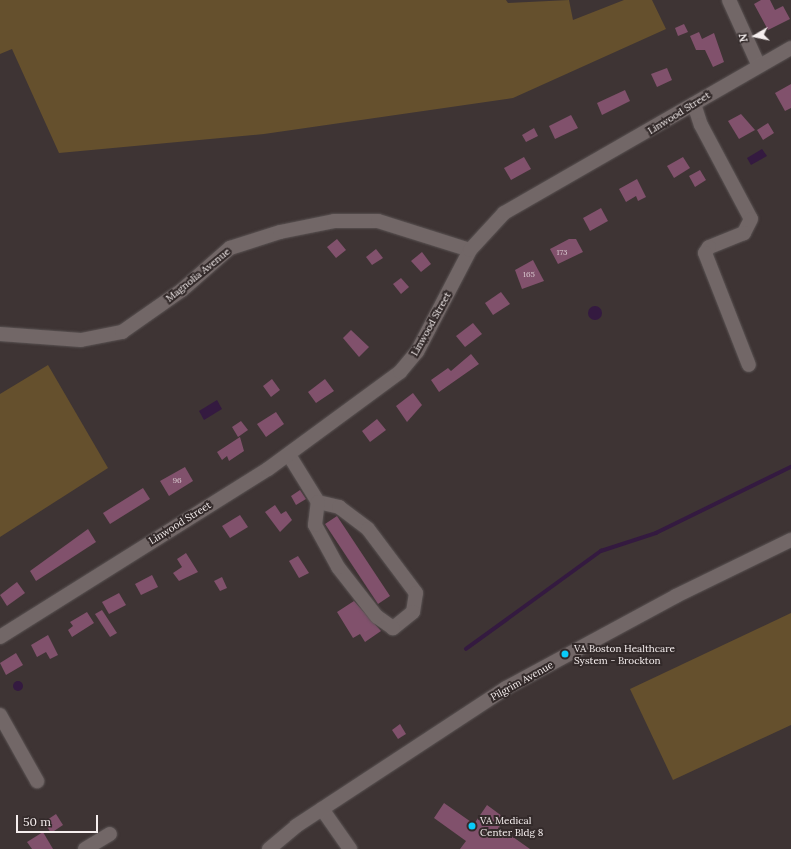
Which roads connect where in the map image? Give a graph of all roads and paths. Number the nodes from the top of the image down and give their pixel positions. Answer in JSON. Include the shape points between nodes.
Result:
{"nodes":[{"id":1,"x":729,"y":0,"type":"edge"},
{"id":2,"x":791,"y":48,"type":"edge"},
{"id":3,"x":759,"y":66,"type":"junction"},
{"id":4,"x":694,"y":104,"type":"junction"},
{"id":5,"x":470,"y":250,"type":"junction"},
{"id":6,"x":0,"y":334,"type":"edge"},
{"id":7,"x":749,"y":365,"type":"dead end"},
{"id":8,"x":289,"y":455,"type":"junction"},
{"id":9,"x":318,"y":502,"type":"junction"},
{"id":10,"x":791,"y":540,"type":"edge"},
{"id":11,"x":0,"y":637,"type":"edge"},
{"id":12,"x":0,"y":715,"type":"edge"},
{"id":13,"x":37,"y":781,"type":"dead end"},
{"id":14,"x":322,"y":809,"type":"junction"},
{"id":15,"x":110,"y":834,"type":"dead end"},
{"id":16,"x":84,"y":849,"type":"edge"},
{"id":17,"x":269,"y":849,"type":"edge"},
{"id":18,"x":350,"y":849,"type":"edge"}],
"edges":[{"from":1,"to":3,"type":"street"},
{"from":2,"to":3,"type":"street","name":"Linwood Street"},
{"from":3,"to":4,"type":"street","name":"Linwood Street"},
{"from":4,"to":5,"type":"street","name":"Linwood Street","via":[[504,213]]},
{"from":4,"to":7,"type":"street","via":[[701,125],[751,219],[744,233],[709,247],[705,252]]},
{"from":5,"to":6,"type":"street","name":"Magnolia Avenue","via":[[378,221],[334,221],[280,232],[230,248],[182,290],[122,332],[81,340]]},
{"from":5,"to":8,"type":"street","name":"Linwood Street","via":[[409,362],[368,398]]},
{"from":8,"to":9,"type":"street"},
{"from":8,"to":11,"type":"street","name":"Linwood Street"},
{"from":9,"to":9,"type":"street","via":[[339,507],[368,530],[416,593],[413,612],[393,628],[377,617],[338,567],[315,525]]},
{"from":10,"to":14,"type":"street","name":"Pilgrim Avenue","via":[[688,590],[506,688]]},
{"from":12,"to":13,"type":"street"},
{"from":14,"to":17,"type":"street","name":"Pilgrim Avenue"},
{"from":14,"to":18,"type":"street"},
{"from":15,"to":16,"type":"street"}]}
